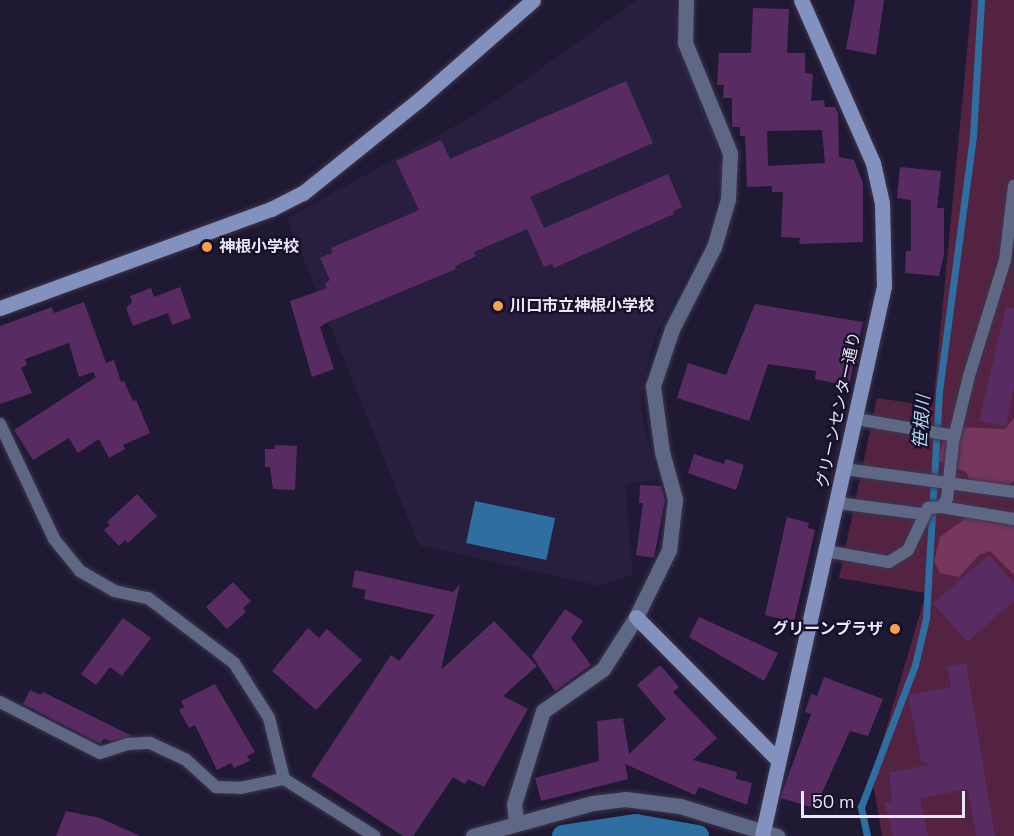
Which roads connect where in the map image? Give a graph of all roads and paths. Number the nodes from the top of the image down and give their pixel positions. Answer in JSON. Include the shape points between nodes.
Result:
{"nodes":[{"id":1,"x":533,"y":0,"type":"edge"},
{"id":2,"x":686,"y":0,"type":"edge"},
{"id":3,"x":801,"y":0,"type":"edge"},
{"id":4,"x":1014,"y":186,"type":"edge"},
{"id":5,"x":0,"y":308,"type":"edge"},
{"id":6,"x":856,"y":419,"type":"junction"},
{"id":7,"x":0,"y":424,"type":"edge"},
{"id":8,"x":955,"y":436,"type":"junction"},
{"id":9,"x":844,"y":469,"type":"junction"},
{"id":10,"x":949,"y":485,"type":"junction"},
{"id":11,"x":1014,"y":492,"type":"edge"},
{"id":12,"x":838,"y":503,"type":"junction"},
{"id":13,"x":941,"y":507,"type":"junction"},
{"id":14,"x":923,"y":514,"type":"junction"},
{"id":15,"x":1014,"y":519,"type":"edge"},
{"id":16,"x":825,"y":551,"type":"junction"},
{"id":17,"x":636,"y":617,"type":"junction"},
{"id":18,"x":0,"y":702,"type":"edge"},
{"id":19,"x":777,"y":759,"type":"junction"},
{"id":20,"x":284,"y":779,"type":"junction"},
{"id":21,"x":516,"y":822,"type":"junction"},
{"id":22,"x":767,"y":834,"type":"edge"},
{"id":23,"x":374,"y":836,"type":"edge"},
{"id":24,"x":473,"y":836,"type":"edge"}],
"edges":[{"from":1,"to":5,"type":"street","via":[[420,99],[303,193],[271,209]]},
{"from":2,"to":17,"type":"street","via":[[685,43],[730,153],[728,199],[714,247],[672,329],[652,386],[662,452],[675,499],[669,550]]},
{"from":3,"to":6,"type":"street","name":"グリーンセンター通り","via":[[856,119],[873,163],[882,203],[884,286]]},
{"from":4,"to":8,"type":"lane","via":[[1000,281],[979,336]]},
{"from":6,"to":8,"type":"lane"},
{"from":6,"to":9,"type":"street","name":"グリーンセンター通り"},
{"from":7,"to":20,"type":"lane","via":[[54,539],[80,571],[114,591],[148,597],[234,663],[270,718]]},
{"from":8,"to":10,"type":"lane"},
{"from":9,"to":10,"type":"lane"},
{"from":9,"to":12,"type":"street","name":"グリーンセンター通り"},
{"from":10,"to":11,"type":"lane"},
{"from":10,"to":13,"type":"lane"},
{"from":12,"to":14,"type":"lane"},
{"from":12,"to":16,"type":"street","name":"グリーンセンター通り"},
{"from":13,"to":14,"type":"lane","via":[[928,508]]},
{"from":13,"to":15,"type":"lane"},
{"from":14,"to":16,"type":"lane","via":[[908,550],[889,562]]},
{"from":16,"to":19,"type":"street","name":"グリーンセンター通り"},
{"from":17,"to":19,"type":"street"},
{"from":17,"to":21,"type":"street","via":[[603,669],[543,711],[514,804]]},
{"from":18,"to":20,"type":"lane","via":[[100,753],[129,744],[150,743],[185,759],[216,787],[240,788]]},
{"from":19,"to":22,"type":"street","name":"グリーンセンター通り"},
{"from":20,"to":23,"type":"lane"},
{"from":21,"to":22,"type":"street","via":[[625,799],[680,806]]},
{"from":21,"to":24,"type":"street"}]}
